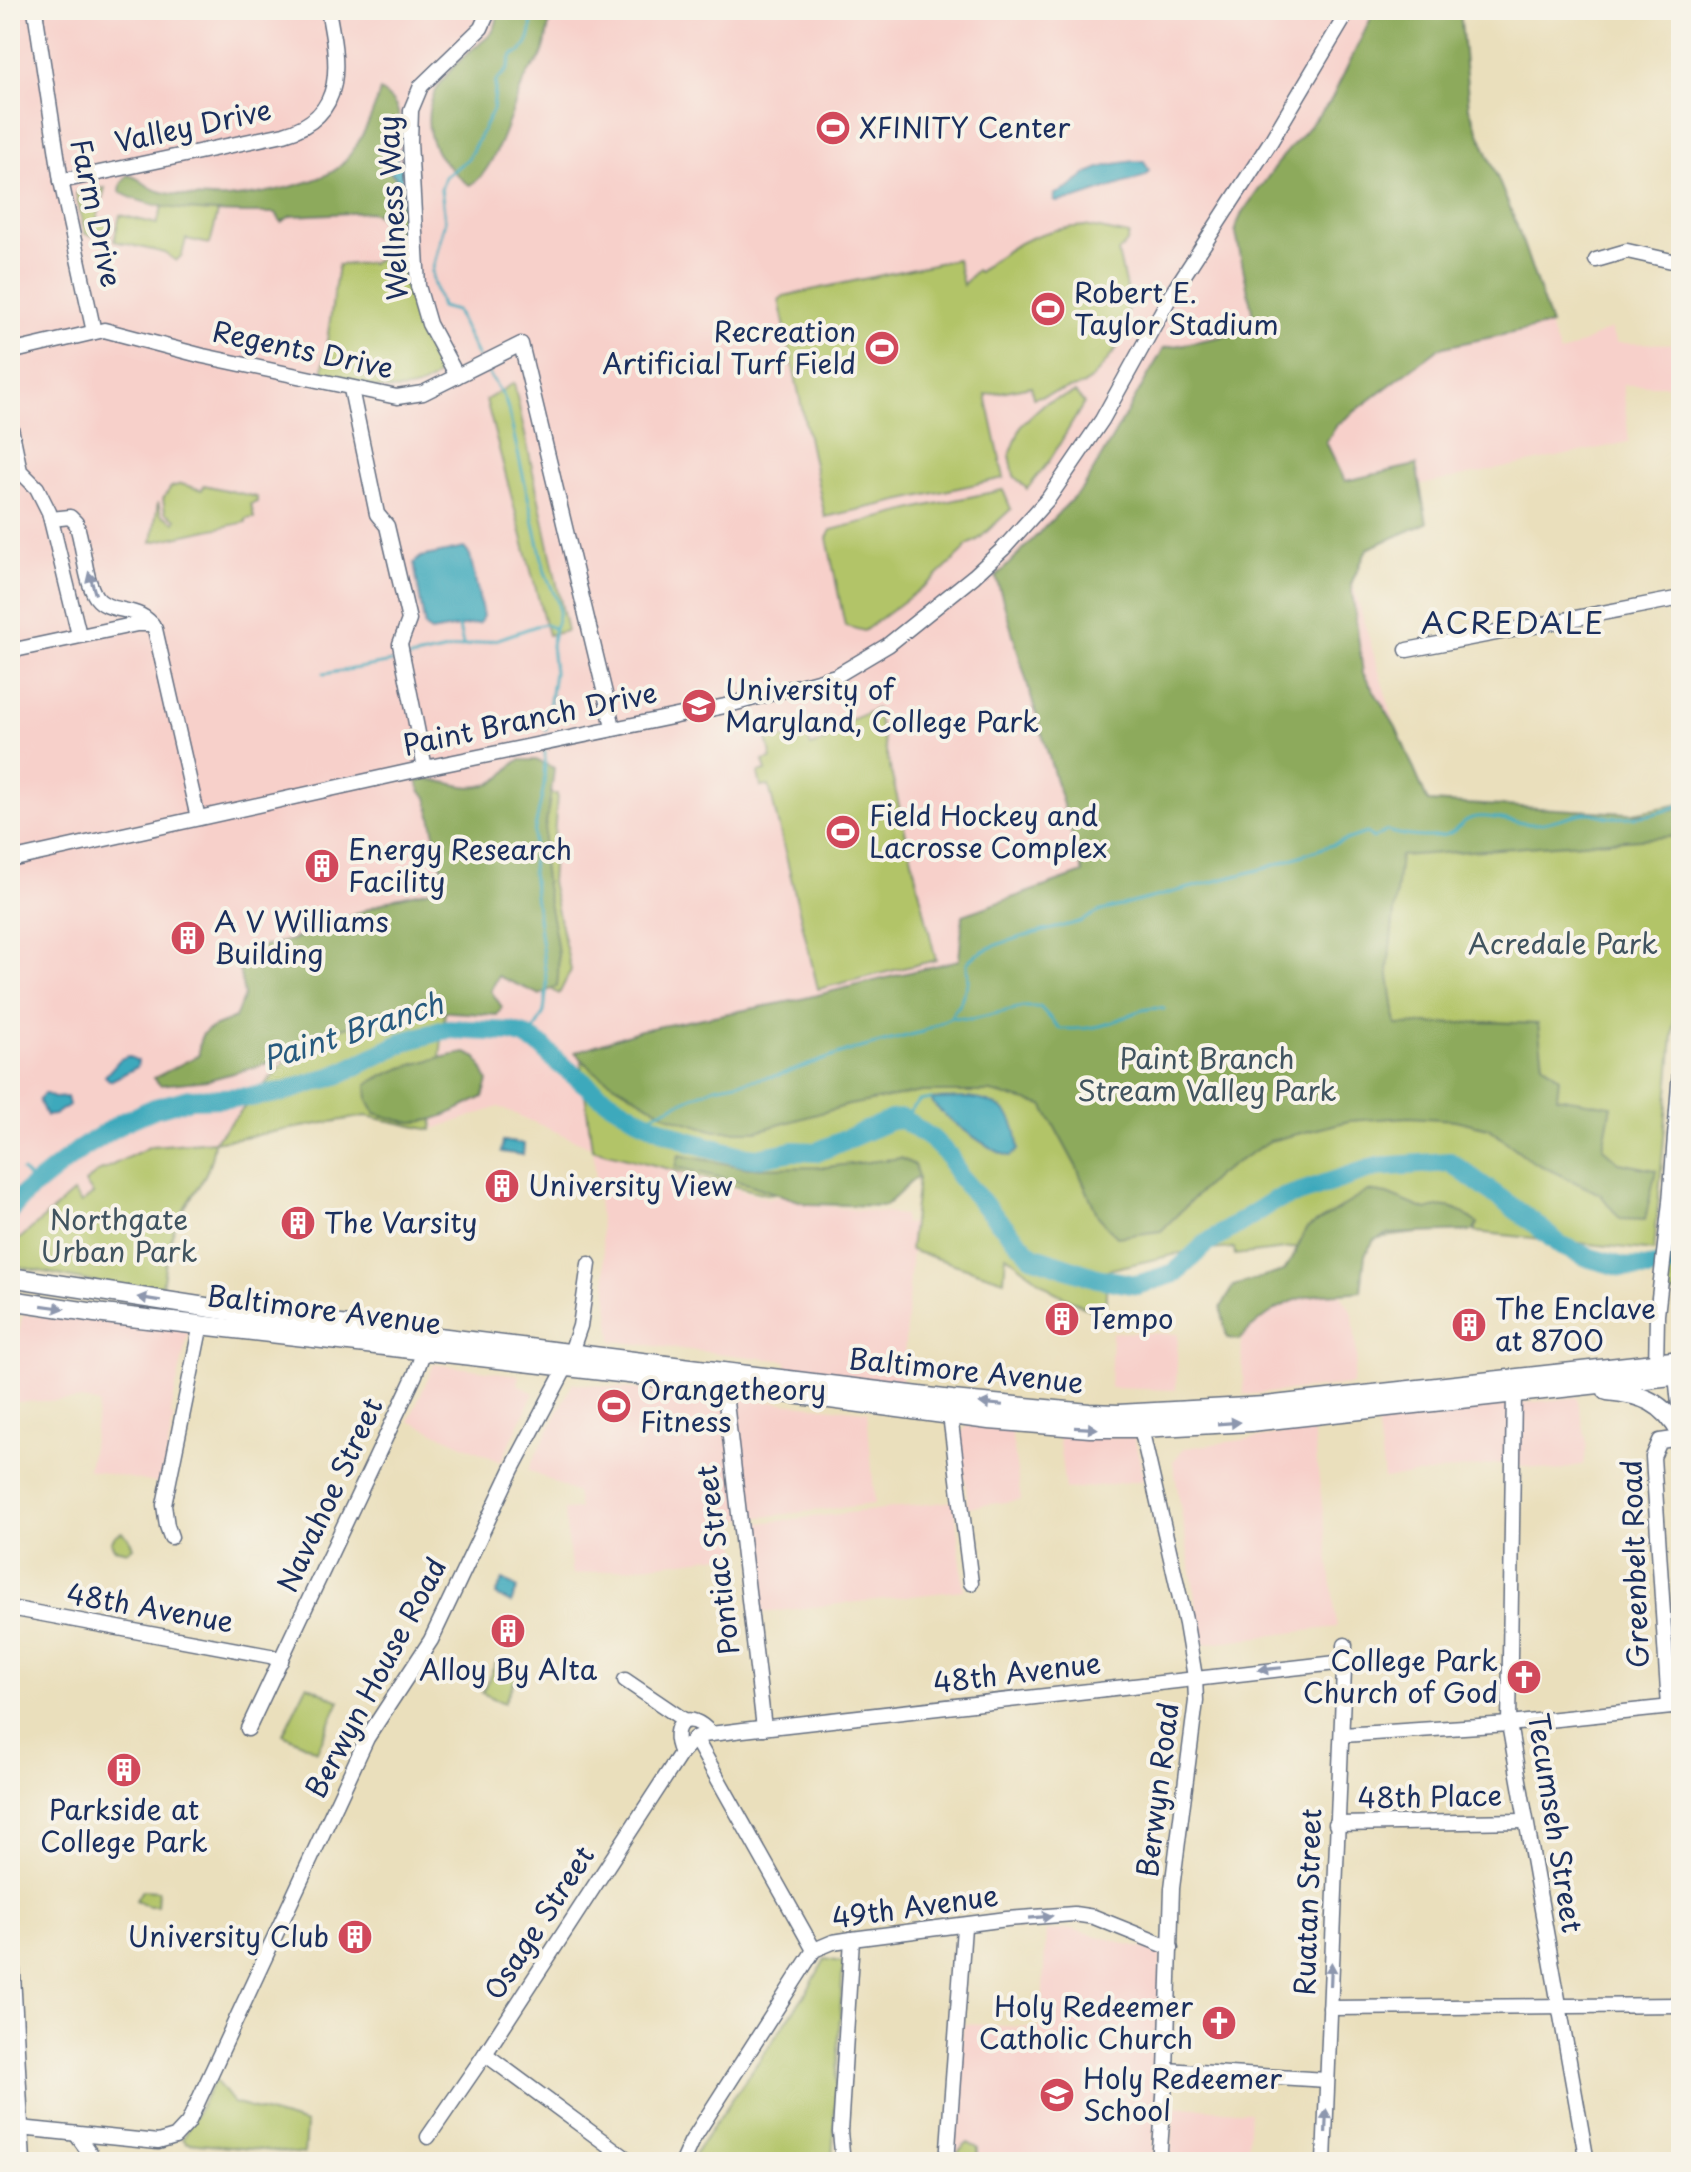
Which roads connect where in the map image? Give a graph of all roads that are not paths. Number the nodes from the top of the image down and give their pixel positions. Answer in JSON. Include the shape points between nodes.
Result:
{"nodes":[{"id":1,"x":35,"y":10,"type":"edge"},
{"id":2,"x":328,"y":10,"type":"edge"},
{"id":3,"x":489,"y":10,"type":"edge"},
{"id":4,"x":1349,"y":10,"type":"edge"},
{"id":5,"x":61,"y":181,"type":"junction"},
{"id":6,"x":1596,"y":260,"type":"dead end"},
{"id":7,"x":1681,"y":263,"type":"edge"},
{"id":8,"x":94,"y":332,"type":"junction"},
{"id":9,"x":10,"y":352,"type":"edge"},
{"id":10,"x":457,"y":376,"type":"junction"},
{"id":11,"x":351,"y":389,"type":"junction"},
{"id":12,"x":10,"y":423,"type":"edge"},
{"id":13,"x":51,"y":519,"type":"junction"},
{"id":14,"x":1681,"y":598,"type":"edge"},
{"id":15,"x":152,"y":624,"type":"junction"},
{"id":16,"x":79,"y":635,"type":"junction"},
{"id":17,"x":1407,"y":650,"type":"dead end"},
{"id":18,"x":10,"y":651,"type":"edge"},
{"id":19,"x":613,"y":727,"type":"junction"},
{"id":20,"x":425,"y":768,"type":"junction"},
{"id":21,"x":198,"y":818,"type":"junction"},
{"id":22,"x":10,"y":860,"type":"edge"},
{"id":23,"x":1680,"y":1065,"type":"edge"},
{"id":24,"x":589,"y":1264,"type":"dead end"},
{"id":25,"x":12,"y":1277,"type":"edge"},
{"id":26,"x":10,"y":1299,"type":"edge"},
{"id":27,"x":201,"y":1324,"type":"junction"},
{"id":28,"x":424,"y":1350,"type":"junction"},
{"id":29,"x":568,"y":1360,"type":"junction"},
{"id":30,"x":1679,"y":1368,"type":"edge"},
{"id":31,"x":1656,"y":1370,"type":"junction"},
{"id":32,"x":724,"y":1385,"type":"junction"},
{"id":33,"x":1569,"y":1388,"type":"junction"},
{"id":34,"x":1514,"y":1393,"type":"junction"},
{"id":35,"x":1681,"y":1405,"type":"edge"},
{"id":36,"x":950,"y":1415,"type":"junction"},
{"id":37,"x":1141,"y":1428,"type":"junction"},
{"id":38,"x":1681,"y":1436,"type":"edge"},
{"id":39,"x":171,"y":1537,"type":"dead end"},
{"id":40,"x":971,"y":1583,"type":"dead end"},
{"id":41,"x":10,"y":1608,"type":"edge"},
{"id":42,"x":1345,"y":1645,"type":"dead end"},
{"id":43,"x":281,"y":1661,"type":"junction"},
{"id":44,"x":1345,"y":1662,"type":"junction"},
{"id":45,"x":1195,"y":1677,"type":"junction"},
{"id":46,"x":625,"y":1680,"type":"dead end"},
{"id":47,"x":1675,"y":1707,"type":"edge"},
{"id":48,"x":684,"y":1720,"type":"junction"},
{"id":49,"x":1509,"y":1724,"type":"junction"},
{"id":50,"x":764,"y":1728,"type":"junction"},
{"id":51,"x":248,"y":1729,"type":"dead end"},
{"id":52,"x":711,"y":1734,"type":"junction"},
{"id":53,"x":1343,"y":1735,"type":"junction"},
{"id":54,"x":695,"y":1738,"type":"junction"},
{"id":55,"x":681,"y":1753,"type":"junction"},
{"id":56,"x":1525,"y":1821,"type":"junction"},
{"id":57,"x":1336,"y":1824,"type":"junction"},
{"id":58,"x":10,"y":1918,"type":"edge"},
{"id":59,"x":964,"y":1927,"type":"junction"},
{"id":60,"x":852,"y":1939,"type":"junction"},
{"id":61,"x":1171,"y":1948,"type":"junction"},
{"id":62,"x":814,"y":1950,"type":"junction"},
{"id":63,"x":1681,"y":2005,"type":"edge"},
{"id":64,"x":1560,"y":2006,"type":"junction"},
{"id":65,"x":1330,"y":2008,"type":"junction"},
{"id":66,"x":485,"y":2054,"type":"junction"},
{"id":67,"x":1166,"y":2070,"type":"junction"},
{"id":68,"x":1327,"y":2080,"type":"junction"},
{"id":69,"x":15,"y":2127,"type":"edge"},
{"id":70,"x":76,"y":2134,"type":"junction"},
{"id":71,"x":428,"y":2137,"type":"dead end"},
{"id":72,"x":23,"y":2162,"type":"edge"},
{"id":73,"x":96,"y":2162,"type":"edge"},
{"id":74,"x":631,"y":2162,"type":"edge"},
{"id":75,"x":682,"y":2162,"type":"edge"},
{"id":76,"x":843,"y":2162,"type":"edge"},
{"id":77,"x":947,"y":2162,"type":"edge"},
{"id":78,"x":1159,"y":2162,"type":"edge"},
{"id":79,"x":1324,"y":2162,"type":"edge"},
{"id":80,"x":1587,"y":2162,"type":"edge"}],
"edges":[{"from":1,"to":5,"type":"street","name":"Farm Drive"},
{"from":2,"to":5,"type":"street","name":"Valley Drive","via":[[337,75],[328,101],[307,125]]},
{"from":3,"to":10,"type":"street","name":"Wellness Way","via":[[481,28],[421,86],[409,125],[418,286],[429,324]]},
{"from":4,"to":19,"type":"street","name":"Paint Branch Drive","via":[[1171,295],[1102,420],[1048,499],[1003,549],[888,645],[836,676],[725,706]]},
{"from":5,"to":8,"type":"street","name":"Farm Drive"},
{"from":6,"to":7,"type":"street","via":[[1627,251]]},
{"from":8,"to":9,"type":"street","name":"Regents Drive"},
{"from":8,"to":11,"type":"street","name":"Regents Drive"},
{"from":10,"to":11,"type":"street","name":"Regents Drive","via":[[415,396]]},
{"from":10,"to":19,"type":"street","name":"Regents Drive","via":[[521,344]]},
{"from":11,"to":20,"type":"street","via":[[377,514],[388,530],[409,620],[400,644]]},
{"from":12,"to":13,"type":"street","via":[[20,471],[40,493]]},
{"from":15,"to":13,"type":"street","one_way":true,"via":[[140,613],[98,599],[76,523],[70,517]]},
{"from":13,"to":16,"type":"street"},
{"from":14,"to":17,"type":"street"},
{"from":15,"to":16,"type":"street"},
{"from":15,"to":21,"type":"street"},
{"from":16,"to":18,"type":"street"},
{"from":19,"to":20,"type":"street","name":"Paint Branch Drive"},
{"from":20,"to":21,"type":"street","name":"Paint Branch Drive"},
{"from":21,"to":22,"type":"street","name":"Paint Branch Drive"},
{"from":23,"to":31,"type":"street"},
{"from":24,"to":29,"type":"street","name":"Berwyn House Road","via":[[580,1326]]},
{"from":25,"to":26,"type":"street"},
{"from":29,"to":25,"type":"main road","name":"Baltimore Avenue","one_way":true},
{"from":26,"to":27,"type":"main road","name":"Baltimore Avenue","one_way":true},
{"from":27,"to":28,"type":"main road","name":"Baltimore Avenue"},
{"from":27,"to":39,"type":"street","via":[[164,1505]]},
{"from":28,"to":29,"type":"main road","name":"Baltimore Avenue"},
{"from":28,"to":43,"type":"street","name":"Navahoe Street"},
{"from":31,"to":29,"type":"main road","name":"Baltimore Avenue","one_way":true,"via":[[1265,1406],[1118,1414]]},
{"from":29,"to":32,"type":"main road","name":"Baltimore Avenue"},
{"from":29,"to":70,"type":"street","name":"Berwyn House Road","via":[[431,1640],[367,1738],[188,2123],[175,2137],[158,2142]]},
{"from":30,"to":31,"type":"main road","name":"Baltimore Avenue"},
{"from":30,"to":35,"type":"main road"},
{"from":31,"to":33,"type":"main road","name":"Baltimore Avenue"},
{"from":32,"to":36,"type":"main road","name":"Baltimore Avenue"},
{"from":32,"to":50,"type":"street","name":"Pontiac Street"},
{"from":33,"to":34,"type":"main road","name":"Baltimore Avenue"},
{"from":33,"to":38,"type":"main road","via":[[1646,1398],[1663,1409]]},
{"from":37,"to":34,"type":"main road","name":"Baltimore Avenue","one_way":true,"via":[[1251,1422]]},
{"from":34,"to":49,"type":"street","name":"Tecumseh Street"},
{"from":36,"to":37,"type":"main road","name":"Baltimore Avenue","one_way":true,"via":[[1065,1427]]},
{"from":36,"to":40,"type":"street"},
{"from":37,"to":45,"type":"street","name":"Berwyn Road"},
{"from":38,"to":47,"type":"street","name":"Greenbelt Road","via":[[1660,1441],[1653,1457]]},
{"from":41,"to":43,"type":"street","name":"48th Avenue"},
{"from":42,"to":44,"type":"street","name":"Ruatan Street"},
{"from":43,"to":51,"type":"street","name":"Navahoe Street"},
{"from":44,"to":45,"type":"street","name":"48th Avenue","one_way":true},
{"from":44,"to":53,"type":"street","name":"Ruatan Street"},
{"from":45,"to":50,"type":"street","name":"48th Avenue"},
{"from":45,"to":61,"type":"street","name":"Berwyn Road","via":[[1195,1720],[1173,1876]]},
{"from":46,"to":48,"type":"street"},
{"from":47,"to":49,"type":"street"},
{"from":48,"to":52,"type":"street","via":[[702,1723]]},
{"from":48,"to":55,"type":"street","via":[[676,1737]]},
{"from":49,"to":53,"type":"street"},
{"from":49,"to":56,"type":"street","name":"Tecumseh Street"},
{"from":50,"to":52,"type":"street","name":"48th Avenue"},
{"from":52,"to":54,"type":"street","name":"48th Avenue"},
{"from":53,"to":57,"type":"street","name":"Ruatan Street"},
{"from":54,"to":55,"type":"street","name":"Osage Street"},
{"from":54,"to":62,"type":"street"},
{"from":55,"to":66,"type":"street","name":"Osage Street"},
{"from":56,"to":57,"type":"street","name":"48th Place"},
{"from":56,"to":64,"type":"street","name":"Tecumseh Street"},
{"from":65,"to":57,"type":"street","name":"Ruatan Street","one_way":true},
{"from":58,"to":69,"type":"street"},
{"from":59,"to":60,"type":"street","name":"49th Avenue"},
{"from":59,"to":61,"type":"street","name":"49th Avenue","one_way":true,"via":[[1082,1914]]},
{"from":59,"to":77,"type":"street"},
{"from":60,"to":62,"type":"street","name":"49th Avenue"},
{"from":60,"to":76,"type":"street","via":[[840,2132]]},
{"from":61,"to":67,"type":"street","name":"Berwyn Road"},
{"from":62,"to":75,"type":"street","name":"49th Avenue"},
{"from":63,"to":64,"type":"street"},
{"from":64,"to":65,"type":"street"},
{"from":64,"to":80,"type":"street","name":"Tecumseh Street"},
{"from":65,"to":68,"type":"street","name":"Ruatan Street"},
{"from":66,"to":71,"type":"street","name":"Osage Street"},
{"from":66,"to":74,"type":"street"},
{"from":67,"to":68,"type":"street"},
{"from":67,"to":78,"type":"street","name":"Berwyn Road"},
{"from":79,"to":68,"type":"street","name":"Ruatan Street","one_way":true},
{"from":69,"to":70,"type":"street"},
{"from":69,"to":72,"type":"street"},
{"from":70,"to":73,"type":"street"}]}
